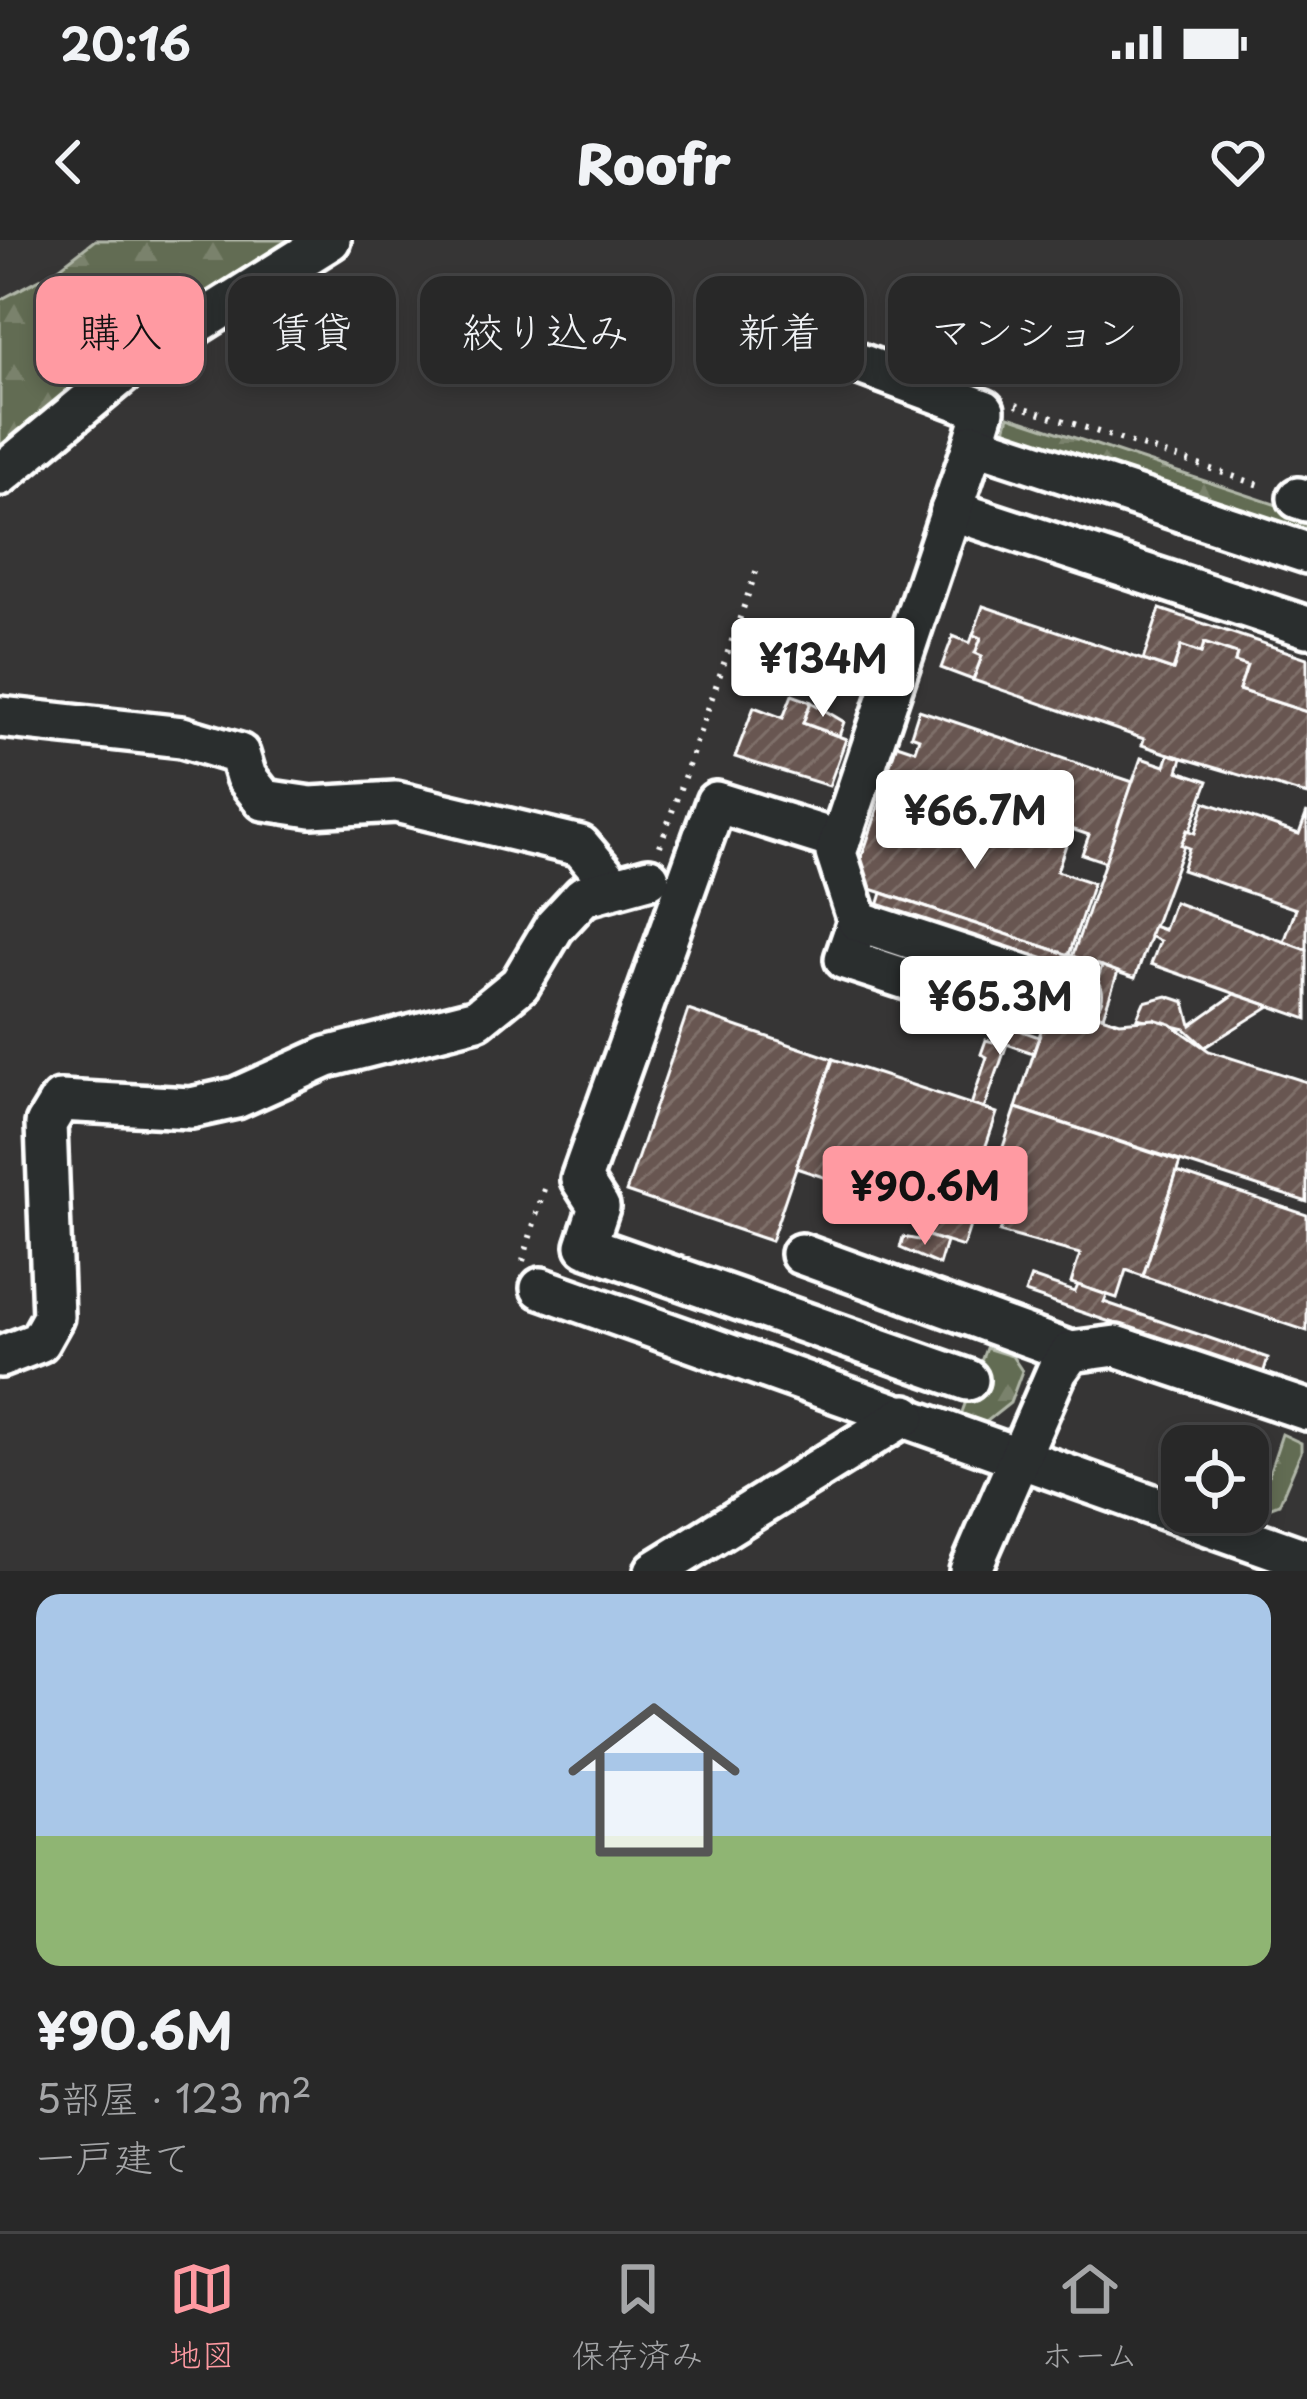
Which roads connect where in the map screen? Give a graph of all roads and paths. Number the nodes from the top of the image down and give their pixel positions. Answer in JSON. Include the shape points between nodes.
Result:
{"nodes":[{"id":1,"x":330,"y":240,"type":"edge"},
{"id":2,"x":864,"y":365,"type":"edge"},
{"id":3,"x":1010,"y":403,"type":"dead end"},
{"id":4,"x":974,"y":442,"type":"junction"},
{"id":5,"x":0,"y":475,"type":"edge"},
{"id":6,"x":1304,"y":499,"type":"edge"},
{"id":7,"x":951,"y":510,"type":"junction"},
{"id":8,"x":1307,"y":553,"type":"edge"},
{"id":9,"x":1307,"y":627,"type":"edge"},
{"id":10,"x":0,"y":717,"type":"edge"},
{"id":11,"x":840,"y":842,"type":"junction"},
{"id":12,"x":858,"y":920,"type":"junction"},
{"id":13,"x":1080,"y":994,"type":"dead end"},
{"id":14,"x":976,"y":1002,"type":"dead end"},
{"id":15,"x":800,"y":1254,"type":"dead end"},
{"id":16,"x":541,"y":1288,"type":"dead end"},
{"id":17,"x":1071,"y":1352,"type":"junction"},
{"id":18,"x":0,"y":1357,"type":"edge"},
{"id":19,"x":968,"y":1380,"type":"dead end"},
{"id":20,"x":1307,"y":1409,"type":"edge"},
{"id":21,"x":906,"y":1415,"type":"junction"},
{"id":22,"x":1020,"y":1463,"type":"junction"},
{"id":23,"x":1303,"y":1546,"type":"edge"},
{"id":24,"x":1250,"y":1557,"type":"edge"},
{"id":25,"x":655,"y":1571,"type":"edge"},
{"id":26,"x":970,"y":1571,"type":"edge"}],
"edges":[{"from":1,"to":5,"type":"street","via":[[136,362]]},
{"from":2,"to":4,"type":"street","via":[[984,410]]},
{"from":3,"to":6,"type":"path"},
{"from":4,"to":7,"type":"street"},
{"from":4,"to":8,"type":"street"},
{"from":7,"to":9,"type":"street"},
{"from":7,"to":11,"type":"street"},
{"from":10,"to":18,"type":"street","via":[[182,737],[239,754],[264,800],[311,807],[396,802],[580,846],[630,881],[583,896],[520,984],[477,1019],[327,1058],[236,1098],[191,1108],[59,1101],[46,1124],[53,1317],[39,1342]]},
{"from":11,"to":12,"type":"street","via":[[836,853]]},
{"from":11,"to":19,"type":"street","via":[[716,802],[581,1179],[599,1207],[586,1246]]},
{"from":12,"to":13,"type":"street"},
{"from":12,"to":14,"type":"street","via":[[845,958]]},
{"from":15,"to":17,"type":"street"},
{"from":16,"to":21,"type":"street"},
{"from":17,"to":20,"type":"street","via":[[1116,1346]]},
{"from":17,"to":22,"type":"street"},
{"from":21,"to":22,"type":"street"},
{"from":21,"to":25,"type":"street"},
{"from":22,"to":24,"type":"street"},
{"from":22,"to":26,"type":"street"},
{"from":23,"to":24,"type":"street"}]}
